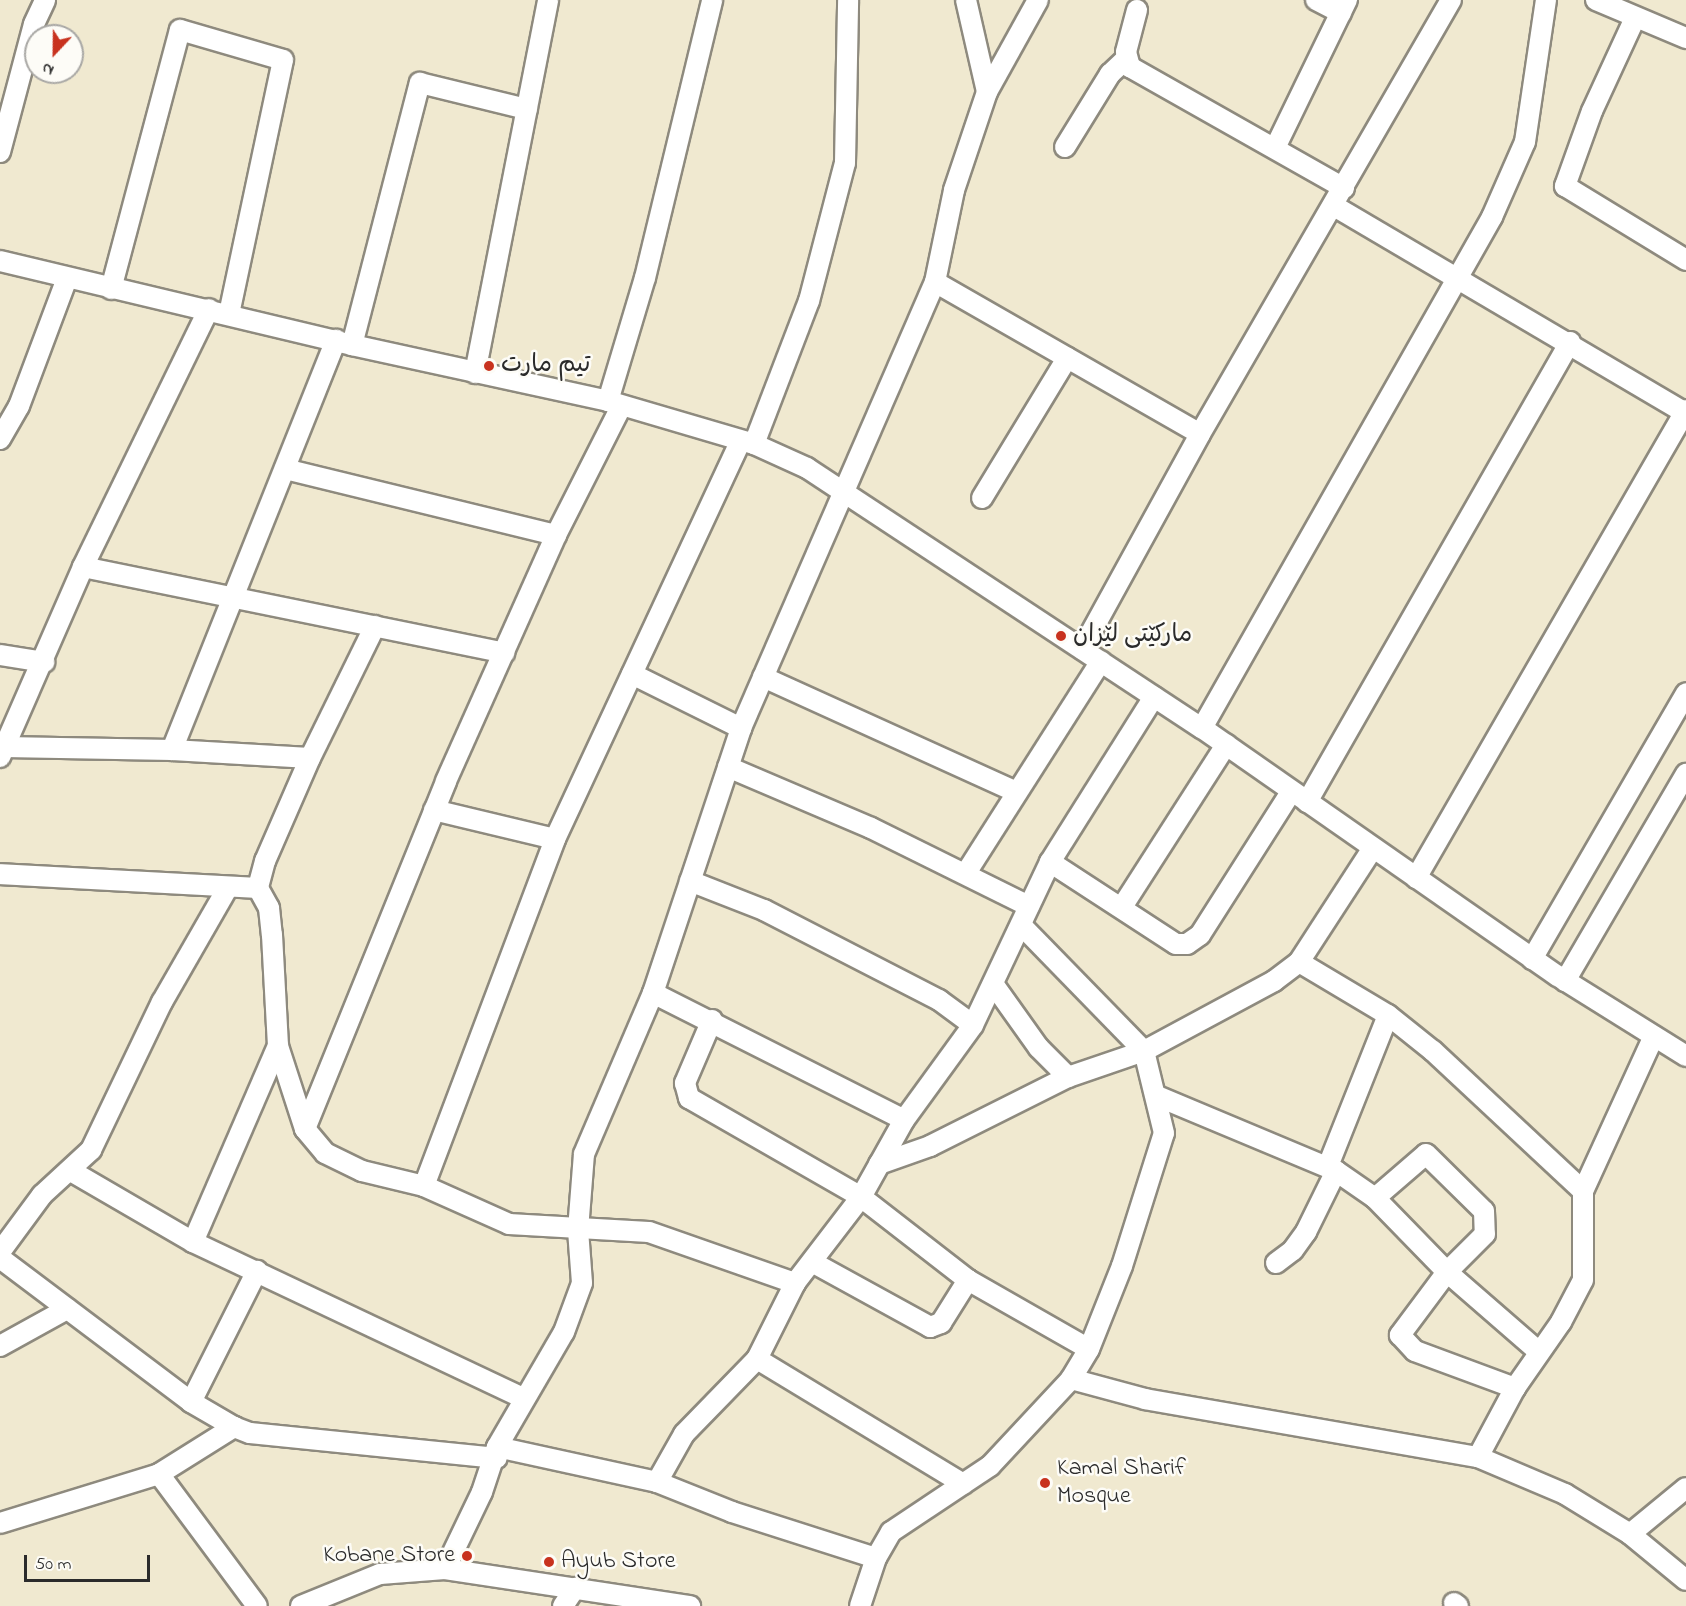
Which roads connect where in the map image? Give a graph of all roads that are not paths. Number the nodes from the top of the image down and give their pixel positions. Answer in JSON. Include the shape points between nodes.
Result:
{"nodes":[{"id":1,"x":45,"y":0,"type":"edge"},
{"id":2,"x":548,"y":0,"type":"edge"},
{"id":3,"x":712,"y":0,"type":"edge"},
{"id":4,"x":849,"y":0,"type":"edge"},
{"id":5,"x":966,"y":0,"type":"edge"},
{"id":6,"x":1038,"y":0,"type":"edge"},
{"id":7,"x":1316,"y":0,"type":"edge"},
{"id":8,"x":1451,"y":0,"type":"edge"},
{"id":9,"x":1546,"y":0,"type":"edge"},
{"id":10,"x":1596,"y":0,"type":"edge"},
{"id":11,"x":1344,"y":6,"type":"edge"},
{"id":12,"x":1137,"y":10,"type":"dead end"},
{"id":13,"x":1635,"y":18,"type":"junction"},
{"id":14,"x":1686,"y":38,"type":"edge"},
{"id":15,"x":1125,"y":60,"type":"junction"},
{"id":16,"x":987,"y":92,"type":"junction"},
{"id":17,"x":8,"y":93,"type":"edge"},
{"id":18,"x":528,"y":109,"type":"junction"},
{"id":19,"x":1065,"y":147,"type":"dead end"},
{"id":20,"x":1275,"y":148,"type":"junction"},
{"id":21,"x":0,"y":152,"type":"edge"},
{"id":22,"x":1344,"y":188,"type":"junction"},
{"id":23,"x":1334,"y":206,"type":"junction"},
{"id":24,"x":1686,"y":260,"type":"edge"},
{"id":25,"x":0,"y":261,"type":"edge"},
{"id":26,"x":67,"y":278,"type":"junction"},
{"id":27,"x":1457,"y":280,"type":"junction"},
{"id":28,"x":935,"y":282,"type":"junction"},
{"id":29,"x":111,"y":289,"type":"junction"},
{"id":30,"x":209,"y":309,"type":"junction"},
{"id":31,"x":229,"y":313,"type":"junction"},
{"id":32,"x":1570,"y":342,"type":"junction"},
{"id":33,"x":344,"y":343,"type":"junction"},
{"id":34,"x":1067,"y":358,"type":"junction"},
{"id":35,"x":475,"y":373,"type":"junction"},
{"id":36,"x":9,"y":404,"type":"edge"},
{"id":37,"x":615,"y":404,"type":"junction"},
{"id":38,"x":1685,"y":412,"type":"edge"},
{"id":39,"x":1200,"y":434,"type":"junction"},
{"id":40,"x":0,"y":439,"type":"edge"},
{"id":41,"x":747,"y":443,"type":"junction"},
{"id":42,"x":285,"y":468,"type":"junction"},
{"id":43,"x":844,"y":492,"type":"junction"},
{"id":44,"x":982,"y":498,"type":"dead end"},
{"id":45,"x":556,"y":535,"type":"junction"},
{"id":46,"x":83,"y":567,"type":"junction"},
{"id":47,"x":234,"y":597,"type":"junction"},
{"id":48,"x":375,"y":626,"type":"junction"},
{"id":49,"x":1082,"y":649,"type":"junction"},
{"id":50,"x":504,"y":653,"type":"junction"},
{"id":51,"x":0,"y":655,"type":"edge"},
{"id":52,"x":44,"y":662,"type":"junction"},
{"id":53,"x":1101,"y":662,"type":"junction"},
{"id":54,"x":632,"y":674,"type":"junction"},
{"id":55,"x":763,"y":677,"type":"junction"},
{"id":56,"x":1686,"y":693,"type":"edge"},
{"id":57,"x":1155,"y":697,"type":"junction"},
{"id":58,"x":741,"y":728,"type":"junction"},
{"id":59,"x":1202,"y":728,"type":"junction"},
{"id":60,"x":1226,"y":746,"type":"junction"},
{"id":61,"x":172,"y":750,"type":"junction"},
{"id":62,"x":2,"y":752,"type":"edge"},
{"id":63,"x":310,"y":758,"type":"junction"},
{"id":64,"x":728,"y":767,"type":"junction"},
{"id":65,"x":1686,"y":774,"type":"edge"},
{"id":66,"x":1016,"y":792,"type":"junction"},
{"id":67,"x":1299,"y":797,"type":"junction"},
{"id":68,"x":434,"y":810,"type":"junction"},
{"id":69,"x":555,"y":839,"type":"junction"},
{"id":70,"x":1373,"y":848,"type":"junction"},
{"id":71,"x":1050,"y":862,"type":"junction"},
{"id":72,"x":966,"y":873,"type":"junction"},
{"id":73,"x":0,"y":874,"type":"edge"},
{"id":74,"x":1416,"y":878,"type":"junction"},
{"id":75,"x":690,"y":881,"type":"junction"},
{"id":76,"x":258,"y":888,"type":"junction"},
{"id":77,"x":227,"y":889,"type":"junction"},
{"id":78,"x":1029,"y":906,"type":"junction"},
{"id":79,"x":1122,"y":907,"type":"junction"},
{"id":80,"x":1021,"y":925,"type":"junction"},
{"id":81,"x":1532,"y":958,"type":"junction"},
{"id":82,"x":1299,"y":962,"type":"junction"},
{"id":83,"x":1565,"y":981,"type":"junction"},
{"id":84,"x":994,"y":985,"type":"junction"},
{"id":85,"x":653,"y":993,"type":"junction"},
{"id":86,"x":1388,"y":1015,"type":"junction"},
{"id":87,"x":712,"y":1020,"type":"junction"},
{"id":88,"x":973,"y":1025,"type":"junction"},
{"id":89,"x":1654,"y":1036,"type":"junction"},
{"id":90,"x":278,"y":1046,"type":"junction"},
{"id":91,"x":1144,"y":1051,"type":"junction"},
{"id":92,"x":1686,"y":1056,"type":"edge"},
{"id":93,"x":1068,"y":1077,"type":"junction"},
{"id":94,"x":1157,"y":1096,"type":"junction"},
{"id":95,"x":903,"y":1120,"type":"junction"},
{"id":96,"x":305,"y":1129,"type":"junction"},
{"id":97,"x":879,"y":1164,"type":"junction"},
{"id":98,"x":1332,"y":1168,"type":"junction"},
{"id":99,"x":71,"y":1171,"type":"junction"},
{"id":100,"x":424,"y":1186,"type":"junction"},
{"id":101,"x":1583,"y":1191,"type":"junction"},
{"id":102,"x":861,"y":1197,"type":"junction"},
{"id":103,"x":1375,"y":1198,"type":"junction"},
{"id":104,"x":578,"y":1230,"type":"junction"},
{"id":105,"x":194,"y":1242,"type":"junction"},
{"id":106,"x":0,"y":1252,"type":"edge"},
{"id":107,"x":0,"y":1258,"type":"edge"},
{"id":108,"x":812,"y":1262,"type":"junction"},
{"id":109,"x":1276,"y":1263,"type":"dead end"},
{"id":110,"x":257,"y":1271,"type":"junction"},
{"id":111,"x":1447,"y":1272,"type":"junction"},
{"id":112,"x":968,"y":1280,"type":"junction"},
{"id":113,"x":795,"y":1283,"type":"junction"},
{"id":114,"x":67,"y":1309,"type":"junction"},
{"id":115,"x":0,"y":1346,"type":"edge"},
{"id":116,"x":1089,"y":1349,"type":"junction"},
{"id":117,"x":1539,"y":1352,"type":"junction"},
{"id":118,"x":757,"y":1359,"type":"junction"},
{"id":119,"x":1071,"y":1379,"type":"junction"},
{"id":120,"x":1515,"y":1388,"type":"junction"},
{"id":121,"x":523,"y":1398,"type":"junction"},
{"id":122,"x":191,"y":1402,"type":"junction"},
{"id":123,"x":234,"y":1427,"type":"junction"},
{"id":124,"x":497,"y":1452,"type":"junction"},
{"id":125,"x":1478,"y":1457,"type":"junction"},
{"id":126,"x":159,"y":1474,"type":"junction"},
{"id":127,"x":657,"y":1482,"type":"junction"},
{"id":128,"x":963,"y":1484,"type":"junction"},
{"id":129,"x":1686,"y":1488,"type":"edge"},
{"id":130,"x":0,"y":1523,"type":"edge"},
{"id":131,"x":1630,"y":1534,"type":"junction"},
{"id":132,"x":876,"y":1558,"type":"junction"},
{"id":133,"x":446,"y":1569,"type":"junction"},
{"id":134,"x":1686,"y":1580,"type":"edge"},
{"id":135,"x":575,"y":1588,"type":"junction"},
{"id":136,"x":257,"y":1606,"type":"edge"},
{"id":137,"x":301,"y":1606,"type":"edge"},
{"id":138,"x":563,"y":1606,"type":"edge"},
{"id":139,"x":690,"y":1606,"type":"edge"},
{"id":140,"x":860,"y":1606,"type":"edge"}],
"edges":[{"from":1,"to":17,"type":"street"},
{"from":2,"to":18,"type":"street"},
{"from":3,"to":37,"type":"street"},
{"from":4,"to":41,"type":"street","via":[[845,164],[809,301]]},
{"from":5,"to":16,"type":"street"},
{"from":6,"to":16,"type":"street"},
{"from":7,"to":11,"type":"street"},
{"from":8,"to":22,"type":"street"},
{"from":9,"to":27,"type":"street","via":[[1525,142],[1492,217]]},
{"from":10,"to":13,"type":"street"},
{"from":11,"to":20,"type":"street"},
{"from":12,"to":15,"type":"street"},
{"from":13,"to":14,"type":"street"},
{"from":13,"to":24,"type":"street","via":[[1592,111],[1565,186]]},
{"from":15,"to":19,"type":"street","via":[[1110,74]]},
{"from":15,"to":20,"type":"street","via":[[1130,67]]},
{"from":16,"to":28,"type":"street","via":[[954,190]]},
{"from":17,"to":21,"type":"street"},
{"from":18,"to":33,"type":"street","via":[[420,83]]},
{"from":18,"to":35,"type":"street"},
{"from":20,"to":22,"type":"street"},
{"from":22,"to":23,"type":"street"},
{"from":23,"to":27,"type":"street"},
{"from":23,"to":39,"type":"street"},
{"from":25,"to":26,"type":"street"},
{"from":26,"to":29,"type":"street"},
{"from":26,"to":36,"type":"street"},
{"from":27,"to":32,"type":"street"},
{"from":27,"to":59,"type":"street"},
{"from":28,"to":34,"type":"street"},
{"from":28,"to":43,"type":"street"},
{"from":29,"to":30,"type":"street"},
{"from":29,"to":31,"type":"street","via":[[180,30],[283,60]]},
{"from":30,"to":31,"type":"street"},
{"from":30,"to":46,"type":"street"},
{"from":31,"to":33,"type":"street"},
{"from":32,"to":38,"type":"street"},
{"from":32,"to":67,"type":"street"},
{"from":33,"to":35,"type":"street"},
{"from":33,"to":42,"type":"street"},
{"from":34,"to":39,"type":"street"},
{"from":34,"to":44,"type":"street"},
{"from":35,"to":37,"type":"street"},
{"from":36,"to":40,"type":"street"},
{"from":37,"to":41,"type":"street"},
{"from":37,"to":45,"type":"street"},
{"from":38,"to":74,"type":"street"},
{"from":39,"to":49,"type":"street"},
{"from":41,"to":43,"type":"street","via":[[807,468]]},
{"from":41,"to":54,"type":"street"},
{"from":42,"to":45,"type":"street"},
{"from":42,"to":47,"type":"street"},
{"from":43,"to":49,"type":"street"},
{"from":43,"to":55,"type":"street"},
{"from":45,"to":50,"type":"street"},
{"from":46,"to":47,"type":"street"},
{"from":46,"to":52,"type":"street"},
{"from":47,"to":48,"type":"street"},
{"from":47,"to":61,"type":"street"},
{"from":48,"to":50,"type":"street"},
{"from":48,"to":63,"type":"street"},
{"from":49,"to":53,"type":"street"},
{"from":50,"to":68,"type":"street"},
{"from":51,"to":52,"type":"street"},
{"from":52,"to":62,"type":"street"},
{"from":53,"to":57,"type":"street"},
{"from":53,"to":66,"type":"street"},
{"from":54,"to":58,"type":"street"},
{"from":54,"to":69,"type":"street"},
{"from":55,"to":58,"type":"street"},
{"from":55,"to":66,"type":"street"},
{"from":56,"to":81,"type":"street"},
{"from":57,"to":59,"type":"street"},
{"from":57,"to":71,"type":"street"},
{"from":58,"to":64,"type":"street"},
{"from":59,"to":60,"type":"street"},
{"from":60,"to":67,"type":"street"},
{"from":60,"to":79,"type":"street"},
{"from":61,"to":62,"type":"street"},
{"from":61,"to":63,"type":"street"},
{"from":63,"to":76,"type":"street","via":[[265,861]]},
{"from":64,"to":72,"type":"street"},
{"from":64,"to":75,"type":"street"},
{"from":65,"to":83,"type":"street"},
{"from":66,"to":72,"type":"street"},
{"from":67,"to":70,"type":"street"},
{"from":67,"to":79,"type":"street","via":[[1194,939],[1176,944]]},
{"from":68,"to":69,"type":"street"},
{"from":68,"to":96,"type":"street"},
{"from":69,"to":100,"type":"street"},
{"from":70,"to":74,"type":"street"},
{"from":70,"to":82,"type":"street"},
{"from":71,"to":78,"type":"street"},
{"from":71,"to":79,"type":"street"},
{"from":72,"to":78,"type":"street"},
{"from":73,"to":77,"type":"street"},
{"from":74,"to":81,"type":"street"},
{"from":75,"to":85,"type":"street"},
{"from":75,"to":88,"type":"street","via":[[784,920],[939,1000]]},
{"from":76,"to":77,"type":"street"},
{"from":76,"to":90,"type":"street","via":[[269,908]]},
{"from":77,"to":99,"type":"street","via":[[162,1002],[91,1150]]},
{"from":78,"to":80,"type":"street"},
{"from":80,"to":84,"type":"street"},
{"from":80,"to":91,"type":"street"},
{"from":81,"to":83,"type":"street"},
{"from":82,"to":86,"type":"street"},
{"from":82,"to":91,"type":"street","via":[[1274,981]]},
{"from":83,"to":89,"type":"street"},
{"from":84,"to":88,"type":"street"},
{"from":84,"to":93,"type":"street","via":[[1039,1048]]},
{"from":85,"to":87,"type":"street"},
{"from":85,"to":104,"type":"street","via":[[584,1155]]},
{"from":86,"to":98,"type":"street"},
{"from":86,"to":101,"type":"street","via":[[1486,1098]]},
{"from":87,"to":95,"type":"street"},
{"from":87,"to":102,"type":"street","via":[[685,1083],[689,1098]]},
{"from":88,"to":95,"type":"street"},
{"from":89,"to":92,"type":"street"},
{"from":89,"to":101,"type":"street"},
{"from":90,"to":96,"type":"street"},
{"from":90,"to":105,"type":"street"},
{"from":91,"to":93,"type":"street"},
{"from":91,"to":94,"type":"street"},
{"from":93,"to":97,"type":"street","via":[[930,1146]]},
{"from":94,"to":98,"type":"street"},
{"from":94,"to":116,"type":"street","via":[[1164,1133],[1122,1266]]},
{"from":95,"to":97,"type":"street"},
{"from":96,"to":100,"type":"street","via":[[325,1153],[363,1171]]},
{"from":97,"to":102,"type":"street"},
{"from":98,"to":103,"type":"street"},
{"from":98,"to":109,"type":"street","via":[[1306,1232],[1293,1250]]},
{"from":99,"to":105,"type":"street"},
{"from":99,"to":106,"type":"street","via":[[42,1195]]},
{"from":100,"to":104,"type":"street","via":[[509,1224]]},
{"from":101,"to":117,"type":"street","via":[[1583,1280]]},
{"from":102,"to":108,"type":"street"},
{"from":102,"to":112,"type":"street"},
{"from":103,"to":111,"type":"street"},
{"from":103,"to":111,"type":"street","via":[[1419,1157],[1426,1154],[1434,1159],[1484,1211],[1487,1223],[1485,1234]]},
{"from":104,"to":113,"type":"street","via":[[649,1232]]},
{"from":104,"to":121,"type":"street","via":[[582,1283],[564,1332]]},
{"from":105,"to":110,"type":"street"},
{"from":107,"to":114,"type":"street"},
{"from":108,"to":112,"type":"street","via":[[930,1327],[941,1323]]},
{"from":108,"to":113,"type":"street"},
{"from":110,"to":121,"type":"street"},
{"from":110,"to":122,"type":"street"},
{"from":111,"to":117,"type":"street"},
{"from":111,"to":120,"type":"street","via":[[1400,1335],[1415,1351]]},
{"from":112,"to":116,"type":"street"},
{"from":113,"to":118,"type":"street"},
{"from":114,"to":115,"type":"street"},
{"from":114,"to":122,"type":"street"},
{"from":116,"to":119,"type":"street"},
{"from":117,"to":120,"type":"street"},
{"from":118,"to":127,"type":"street","via":[[684,1434]]},
{"from":118,"to":128,"type":"street"},
{"from":119,"to":125,"type":"street","via":[[1145,1399]]},
{"from":119,"to":128,"type":"street","via":[[990,1466]]},
{"from":120,"to":125,"type":"street"},
{"from":121,"to":124,"type":"street"},
{"from":122,"to":123,"type":"street"},
{"from":123,"to":124,"type":"street","via":[[250,1433]]},
{"from":123,"to":126,"type":"street"},
{"from":124,"to":127,"type":"street"},
{"from":124,"to":133,"type":"street"},
{"from":125,"to":131,"type":"street","via":[[1565,1494]]},
{"from":126,"to":130,"type":"street"},
{"from":126,"to":136,"type":"street"},
{"from":127,"to":132,"type":"street","via":[[732,1512]]},
{"from":128,"to":132,"type":"street","via":[[891,1532]]},
{"from":129,"to":131,"type":"street"},
{"from":131,"to":134,"type":"street"},
{"from":132,"to":140,"type":"street"},
{"from":133,"to":135,"type":"street"},
{"from":133,"to":137,"type":"street","via":[[380,1574]]},
{"from":135,"to":138,"type":"street"},
{"from":135,"to":139,"type":"street"}]}
